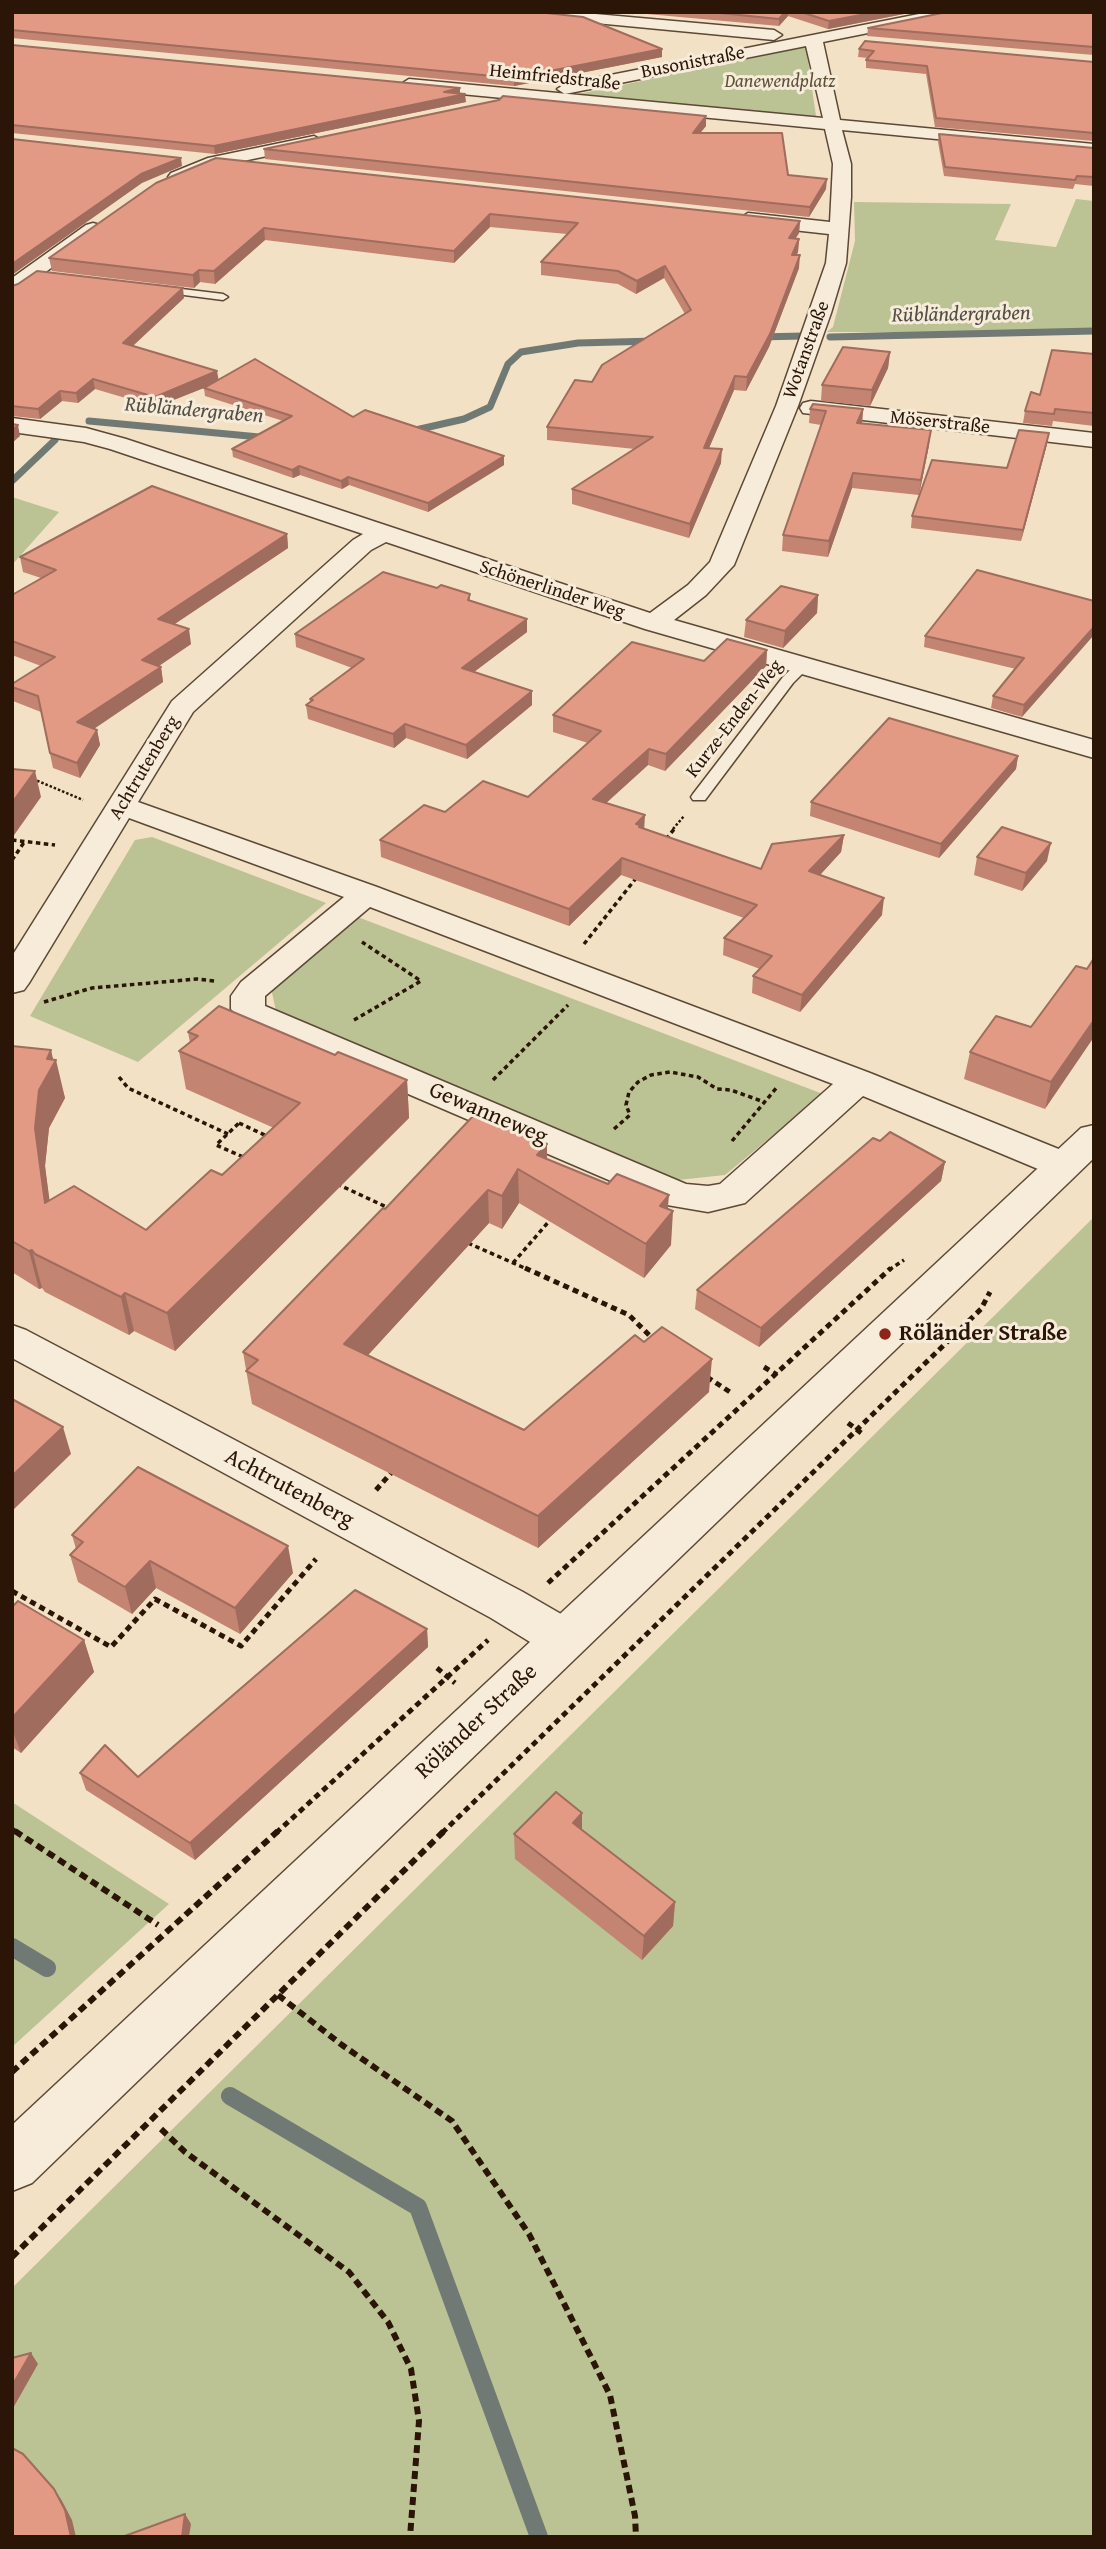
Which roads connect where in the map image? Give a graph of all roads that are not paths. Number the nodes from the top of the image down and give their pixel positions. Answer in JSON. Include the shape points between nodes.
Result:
{"nodes":[{"id":1,"x":522,"y":12,"type":"edge"},
{"id":2,"x":953,"y":12,"type":"edge"},
{"id":3,"x":638,"y":17,"type":"edge"},
{"id":4,"x":816,"y":38,"type":"junction"},
{"id":5,"x":871,"y":43,"type":"edge"},
{"id":6,"x":395,"y":83,"type":"edge"},
{"id":7,"x":531,"y":96,"type":"junction"},
{"id":8,"x":479,"y":107,"type":"edge"},
{"id":9,"x":834,"y":125,"type":"junction"},
{"id":10,"x":330,"y":138,"type":"edge"},
{"id":11,"x":1094,"y":149,"type":"edge"},
{"id":12,"x":176,"y":158,"type":"edge"},
{"id":13,"x":214,"y":162,"type":"junction"},
{"id":14,"x":269,"y":168,"type":"edge"},
{"id":15,"x":163,"y":183,"type":"edge"},
{"id":16,"x":735,"y":218,"type":"edge"},
{"id":17,"x":106,"y":220,"type":"edge"},
{"id":18,"x":839,"y":229,"type":"junction"},
{"id":19,"x":12,"y":287,"type":"edge"},
{"id":20,"x":140,"y":287,"type":"edge"},
{"id":21,"x":223,"y":297,"type":"dead end"},
{"id":22,"x":787,"y":406,"type":"junction"},
{"id":23,"x":12,"y":425,"type":"edge"},
{"id":24,"x":1094,"y":440,"type":"edge"},
{"id":25,"x":382,"y":534,"type":"junction"},
{"id":26,"x":654,"y":623,"type":"junction"},
{"id":27,"x":802,"y":666,"type":"junction"},
{"id":28,"x":1094,"y":748,"type":"edge"},
{"id":29,"x":699,"y":797,"type":"road end"},
{"id":30,"x":122,"y":807,"type":"junction"},
{"id":31,"x":366,"y":894,"type":"junction"},
{"id":32,"x":12,"y":983,"type":"edge"},
{"id":33,"x":858,"y":1081,"type":"junction"},
{"id":34,"x":1079,"y":1151,"type":"edge"},
{"id":35,"x":12,"y":1340,"type":"edge"},
{"id":36,"x":564,"y":1639,"type":"junction"},
{"id":37,"x":12,"y":2163,"type":"edge"}],
"edges":[{"from":1,"to":3,"type":"street"},
{"from":2,"to":4,"type":"street","name":"Busonistraße"},
{"from":3,"to":4,"type":"street"},
{"from":4,"to":5,"type":"street"},
{"from":4,"to":7,"type":"street","name":"Busonistraße"},
{"from":4,"to":9,"type":"street","name":"Wotanstraße","via":[[814,46]]},
{"from":6,"to":7,"type":"street","name":"Heimfriedstraße"},
{"from":7,"to":8,"type":"street","name":"Busonistraße"},
{"from":7,"to":9,"type":"street","name":"Heimfriedstraße"},
{"from":9,"to":11,"type":"street","name":"Heimfriedstraße"},
{"from":9,"to":18,"type":"street","name":"Wotanstraße","via":[[842,164]]},
{"from":10,"to":13,"type":"street"},
{"from":12,"to":13,"type":"street"},
{"from":13,"to":14,"type":"street"},
{"from":13,"to":15,"type":"street"},
{"from":16,"to":18,"type":"street"},
{"from":17,"to":19,"type":"street","via":[[37,275]]},
{"from":18,"to":22,"type":"street","name":"Wotanstraße","via":[[821,313]]},
{"from":20,"to":21,"type":"lane"},
{"from":22,"to":24,"type":"street","name":"Möserstraße"},
{"from":22,"to":26,"type":"street","name":"Wotanstraße","via":[[721,565]]},
{"from":23,"to":25,"type":"street","name":"Schönerlinder Weg","via":[[118,444]]},
{"from":25,"to":26,"type":"street","name":"Schönerlinder Weg"},
{"from":25,"to":30,"type":"street","name":"Achtrutenberg","via":[[362,545],[182,707]]},
{"from":26,"to":27,"type":"street","name":"Schönerlinder Weg"},
{"from":27,"to":28,"type":"street","name":"Schönerlinder Weg"},
{"from":27,"to":29,"type":"lane","name":"Kurze-Enden-Weg"},
{"from":30,"to":31,"type":"street"},
{"from":30,"to":32,"type":"street","name":"Achtrutenberg"},
{"from":31,"to":33,"type":"street","via":[[570,983]]},
{"from":31,"to":33,"type":"street","name":"Gewanneweg","via":[[253,989],[248,1009],[257,1017],[680,1196],[708,1199],[732,1194]]},
{"from":33,"to":34,"type":"street"},
{"from":34,"to":36,"type":"street","name":"Röländer Straße"},
{"from":35,"to":36,"type":"street","name":"Achtrutenberg"},
{"from":36,"to":37,"type":"street","name":"Röländer Straße"}]}
